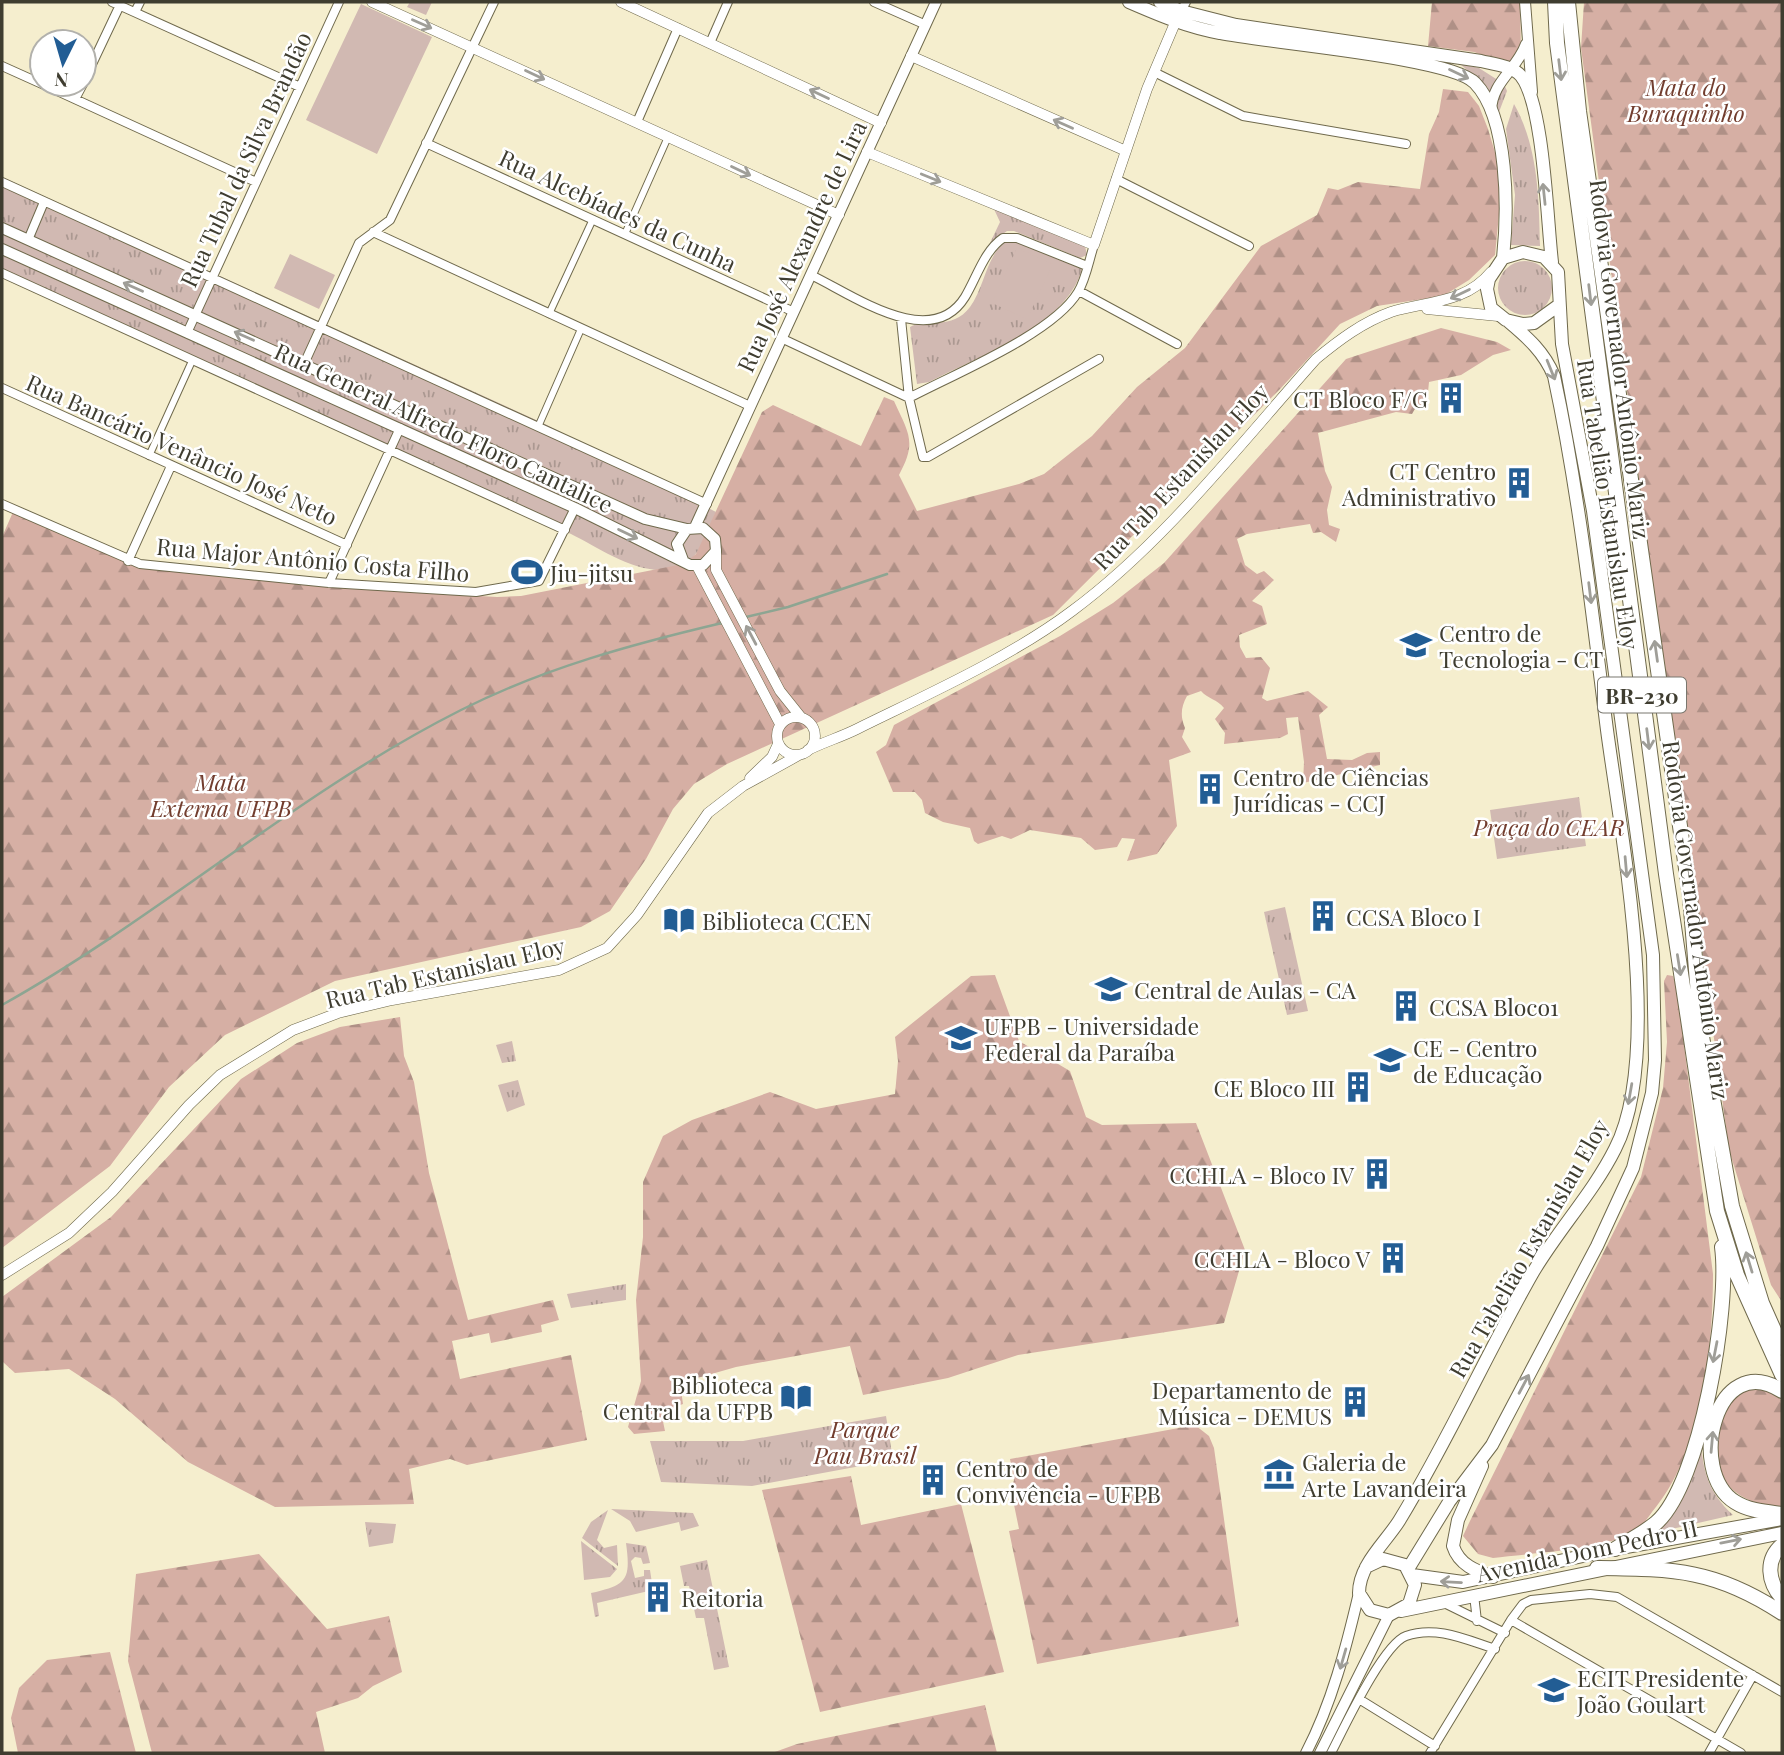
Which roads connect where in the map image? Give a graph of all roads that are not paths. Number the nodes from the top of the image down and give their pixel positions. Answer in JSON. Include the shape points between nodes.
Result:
{"nodes":[{"id":1,"x":139,"y":2,"type":"edge"},
{"id":2,"x":339,"y":2,"type":"edge"},
{"id":3,"x":372,"y":2,"type":"edge"},
{"id":4,"x":494,"y":2,"type":"edge"},
{"id":5,"x":621,"y":2,"type":"edge"},
{"id":6,"x":728,"y":2,"type":"edge"},
{"id":7,"x":874,"y":2,"type":"edge"},
{"id":8,"x":936,"y":2,"type":"edge"},
{"id":9,"x":1129,"y":2,"type":"edge"},
{"id":10,"x":1160,"y":2,"type":"edge"},
{"id":11,"x":1525,"y":2,"type":"edge"},
{"id":12,"x":1555,"y":2,"type":"edge"},
{"id":13,"x":1568,"y":2,"type":"edge"},
{"id":14,"x":116,"y":4,"type":"edge"},
{"id":15,"x":135,"y":12,"type":"junction"},
{"id":16,"x":1181,"y":12,"type":"edge"},
{"id":17,"x":926,"y":25,"type":"junction"},
{"id":18,"x":678,"y":28,"type":"junction"},
{"id":19,"x":1527,"y":41,"type":"junction"},
{"id":20,"x":710,"y":43,"type":"junction"},
{"id":21,"x":98,"y":47,"type":"edge"},
{"id":22,"x":473,"y":47,"type":"junction"},
{"id":23,"x":911,"y":56,"type":"junction"},
{"id":24,"x":2,"y":66,"type":"edge"},
{"id":25,"x":1510,"y":69,"type":"junction"},
{"id":26,"x":1154,"y":72,"type":"junction"},
{"id":27,"x":28,"y":78,"type":"edge"},
{"id":28,"x":300,"y":87,"type":"junction"},
{"id":29,"x":75,"y":99,"type":"edge"},
{"id":30,"x":1535,"y":105,"type":"junction"},
{"id":31,"x":1490,"y":112,"type":"junction"},
{"id":32,"x":637,"y":122,"type":"junction"},
{"id":33,"x":881,"y":123,"type":"junction"},
{"id":34,"x":668,"y":137,"type":"junction"},
{"id":35,"x":426,"y":143,"type":"junction"},
{"id":36,"x":1406,"y":144,"type":"dead end"},
{"id":37,"x":1126,"y":151,"type":"junction"},
{"id":38,"x":867,"y":152,"type":"junction"},
{"id":39,"x":1116,"y":179,"type":"junction"},
{"id":40,"x":2,"y":182,"type":"edge"},
{"id":41,"x":256,"y":182,"type":"junction"},
{"id":42,"x":44,"y":202,"type":"junction"},
{"id":43,"x":839,"y":215,"type":"junction"},
{"id":44,"x":593,"y":219,"type":"junction"},
{"id":45,"x":2,"y":228,"type":"edge"},
{"id":46,"x":373,"y":232,"type":"junction"},
{"id":47,"x":625,"y":234,"type":"junction"},
{"id":48,"x":28,"y":240,"type":"junction"},
{"id":49,"x":1094,"y":245,"type":"junction"},
{"id":50,"x":1249,"y":246,"type":"dead end"},
{"id":51,"x":2,"y":249,"type":"edge"},
{"id":52,"x":1503,"y":258,"type":"junction"},
{"id":53,"x":1552,"y":262,"type":"junction"},
{"id":54,"x":1087,"y":266,"type":"junction"},
{"id":55,"x":1493,"y":269,"type":"junction"},
{"id":56,"x":2,"y":273,"type":"edge"},
{"id":57,"x":811,"y":275,"type":"junction"},
{"id":58,"x":211,"y":279,"type":"junction"},
{"id":59,"x":1079,"y":291,"type":"junction"},
{"id":60,"x":1559,"y":305,"type":"junction"},
{"id":61,"x":1419,"y":308,"type":"junction"},
{"id":62,"x":794,"y":312,"type":"junction"},
{"id":63,"x":549,"y":314,"type":"junction"},
{"id":64,"x":195,"y":315,"type":"junction"},
{"id":65,"x":1502,"y":318,"type":"junction"},
{"id":66,"x":901,"y":319,"type":"junction"},
{"id":67,"x":321,"y":329,"type":"junction"},
{"id":68,"x":581,"y":329,"type":"junction"},
{"id":69,"x":187,"y":333,"type":"junction"},
{"id":70,"x":781,"y":338,"type":"junction"},
{"id":71,"x":1177,"y":344,"type":"dead end"},
{"id":72,"x":1099,"y":359,"type":"dead end"},
{"id":73,"x":192,"y":361,"type":"junction"},
{"id":74,"x":304,"y":364,"type":"junction"},
{"id":75,"x":2,"y":388,"type":"edge"},
{"id":76,"x":909,"y":398,"type":"junction"},
{"id":77,"x":750,"y":406,"type":"junction"},
{"id":78,"x":538,"y":427,"type":"junction"},
{"id":79,"x":400,"y":428,"type":"junction"},
{"id":80,"x":497,"y":450,"type":"junction"},
{"id":81,"x":389,"y":452,"type":"junction"},
{"id":82,"x":149,"y":456,"type":"junction"},
{"id":83,"x":171,"y":466,"type":"junction"},
{"id":84,"x":488,"y":468,"type":"junction"},
{"id":85,"x":2,"y":504,"type":"edge"},
{"id":86,"x":706,"y":507,"type":"junction"},
{"id":87,"x":575,"y":508,"type":"junction"},
{"id":88,"x":691,"y":528,"type":"junction"},
{"id":89,"x":565,"y":530,"type":"junction"},
{"id":90,"x":712,"y":535,"type":"junction"},
{"id":91,"x":347,"y":545,"type":"junction"},
{"id":92,"x":716,"y":551,"type":"junction"},
{"id":93,"x":128,"y":561,"type":"junction"},
{"id":94,"x":684,"y":561,"type":"junction"},
{"id":95,"x":696,"y":566,"type":"junction"},
{"id":96,"x":329,"y":583,"type":"junction"},
{"id":97,"x":800,"y":716,"type":"junction"},
{"id":98,"x":780,"y":724,"type":"junction"},
{"id":99,"x":853,"y":731,"type":"junction"},
{"id":100,"x":815,"y":732,"type":"junction"},
{"id":101,"x":778,"y":744,"type":"junction"},
{"id":102,"x":804,"y":753,"type":"junction"},
{"id":103,"x":743,"y":786,"type":"junction"},
{"id":104,"x":1717,"y":1211,"type":"junction"},
{"id":105,"x":2,"y":1275,"type":"edge"},
{"id":106,"x":1762,"y":1303,"type":"junction"},
{"id":107,"x":1782,"y":1331,"type":"edge"},
{"id":108,"x":1782,"y":1349,"type":"edge"},
{"id":109,"x":1782,"y":1375,"type":"edge"},
{"id":110,"x":1782,"y":1391,"type":"edge"},
{"id":111,"x":1492,"y":1445,"type":"junction"},
{"id":112,"x":1782,"y":1517,"type":"edge"},
{"id":113,"x":1782,"y":1533,"type":"edge"},
{"id":114,"x":1782,"y":1545,"type":"edge"},
{"id":115,"x":1615,"y":1549,"type":"junction"},
{"id":116,"x":1366,"y":1567,"type":"junction"},
{"id":117,"x":1597,"y":1568,"type":"junction"},
{"id":118,"x":1410,"y":1572,"type":"junction"},
{"id":119,"x":1494,"y":1577,"type":"junction"},
{"id":120,"x":1359,"y":1593,"type":"junction"},
{"id":121,"x":1474,"y":1595,"type":"junction"},
{"id":122,"x":1782,"y":1598,"type":"edge"},
{"id":123,"x":1442,"y":1602,"type":"junction"},
{"id":124,"x":1395,"y":1613,"type":"junction"},
{"id":125,"x":1782,"y":1613,"type":"edge"},
{"id":126,"x":1511,"y":1620,"type":"junction"},
{"id":127,"x":1477,"y":1621,"type":"junction"},
{"id":128,"x":1505,"y":1633,"type":"junction"},
{"id":129,"x":1495,"y":1649,"type":"junction"},
{"id":130,"x":1753,"y":1675,"type":"junction"},
{"id":131,"x":1782,"y":1692,"type":"edge"},
{"id":132,"x":1359,"y":1699,"type":"junction"},
{"id":133,"x":1717,"y":1739,"type":"junction"},
{"id":134,"x":1433,"y":1750,"type":"edge"},
{"id":135,"x":1306,"y":1753,"type":"edge"},
{"id":136,"x":1320,"y":1753,"type":"edge"},
{"id":137,"x":1331,"y":1753,"type":"edge"},
{"id":138,"x":1709,"y":1753,"type":"edge"},
{"id":139,"x":1741,"y":1753,"type":"edge"}],
"edges":[{"from":1,"to":15,"type":"street"},
{"from":2,"to":28,"type":"street","name":"Rua Tubal da Silva Brandão"},
{"from":3,"to":22,"type":"street","one_way":true},
{"from":4,"to":22,"type":"street"},
{"from":5,"to":18,"type":"street"},
{"from":6,"to":20,"type":"street"},
{"from":7,"to":17,"type":"street"},
{"from":8,"to":17,"type":"main road","name":"Rua José Alexandre de Lira"},
{"from":9,"to":16,"type":"main road"},
{"from":10,"to":16,"type":"main road"},
{"from":11,"to":19,"type":"main road"},
{"from":12,"to":104,"type":"highway","name":"Rodovia Governador Antônio Mariz","number":"BR-230","one_way":true,"via":[[1560,70],[1666,874]]},
{"from":106,"to":13,"type":"highway","name":"Rodovia Governador Antônio Mariz","number":"BR-230","one_way":true,"via":[[1732,1206],[1702,1031],[1690,897],[1579,111]]},
{"from":14,"to":15,"type":"street"},
{"from":14,"to":21,"type":"street"},
{"from":15,"to":28,"type":"street"},
{"from":16,"to":25,"type":"main road"},
{"from":16,"to":26,"type":"street"},
{"from":16,"to":31,"type":"main road","one_way":true,"via":[[1263,41],[1442,66],[1472,80]]},
{"from":17,"to":23,"type":"main road","name":"Rua José Alexandre de Lira"},
{"from":18,"to":20,"type":"street"},
{"from":18,"to":32,"type":"street"},
{"from":19,"to":25,"type":"main road"},
{"from":19,"to":30,"type":"main road"},
{"from":33,"to":20,"type":"street","one_way":true},
{"from":22,"to":32,"type":"street","one_way":true},
{"from":22,"to":35,"type":"street"},
{"from":23,"to":33,"type":"main road","name":"Rua José Alexandre de Lira"},
{"from":37,"to":23,"type":"street","one_way":true},
{"from":24,"to":27,"type":"street"},
{"from":25,"to":30,"type":"main road","via":[[1521,76]]},
{"from":25,"to":31,"type":"main road","via":[[1496,85]]},
{"from":26,"to":36,"type":"street","via":[[1243,116]]},
{"from":26,"to":37,"type":"street"},
{"from":28,"to":41,"type":"street","name":"Rua Tubal da Silva Brandão"},
{"from":29,"to":41,"type":"street"},
{"from":53,"to":30,"type":"main road","one_way":true},
{"from":31,"to":52,"type":"main road","via":[[1507,179]]},
{"from":32,"to":34,"type":"street"},
{"from":33,"to":38,"type":"main road","name":"Rua José Alexandre de Lira"},
{"from":34,"to":43,"type":"street","one_way":true},
{"from":34,"to":47,"type":"street"},
{"from":35,"to":44,"type":"street","name":"Rua Alcebíades da Cunha"},
{"from":35,"to":46,"type":"street","via":[[390,220]]},
{"from":37,"to":39,"type":"street"},
{"from":38,"to":43,"type":"main road","name":"Rua José Alexandre de Lira"},
{"from":38,"to":49,"type":"street","one_way":true},
{"from":39,"to":49,"type":"street"},
{"from":39,"to":50,"type":"street"},
{"from":40,"to":42,"type":"street","name":"Rua General Alfredo Floro Cantalice"},
{"from":41,"to":58,"type":"street","name":"Rua Tubal da Silva Brandão"},
{"from":42,"to":48,"type":"street"},
{"from":42,"to":58,"type":"street","name":"Rua General Alfredo Floro Cantalice"},
{"from":43,"to":57,"type":"main road","name":"Rua José Alexandre de Lira"},
{"from":44,"to":47,"type":"street","name":"Rua Alcebíades da Cunha"},
{"from":44,"to":63,"type":"street"},
{"from":45,"to":48,"type":"main road","name":"Rua General Alfredo Floro Cantalice"},
{"from":46,"to":63,"type":"street"},
{"from":46,"to":67,"type":"street","via":[[359,243]]},
{"from":47,"to":62,"type":"street","name":"Rua Alcebíades da Cunha"},
{"from":64,"to":48,"type":"main road","name":"Rua General Alfredo Floro Cantalice","one_way":true},
{"from":49,"to":54,"type":"street"},
{"from":51,"to":69,"type":"main road","name":"Rua General Alfredo Floro Cantalice"},
{"from":52,"to":53,"type":"main road","via":[[1523,252]]},
{"from":52,"to":55,"type":"main road"},
{"from":53,"to":60,"type":"main road","via":[[1560,283]]},
{"from":54,"to":59,"type":"street"},
{"from":54,"to":66,"type":"street","via":[[1017,238],[1003,238],[991,250],[964,299],[949,314],[932,320]]},
{"from":55,"to":61,"type":"street","name":"Rua Tab Estanislau Eloy","one_way":true,"via":[[1474,288]]},
{"from":55,"to":65,"type":"main road","via":[[1487,289],[1492,308]]},
{"from":56,"to":73,"type":"street","name":"Rua General Alfredo Floro Cantalice"},
{"from":57,"to":62,"type":"main road","name":"Rua José Alexandre de Lira"},
{"from":57,"to":66,"type":"street"},
{"from":58,"to":64,"type":"street","name":"Rua Tubal da Silva Brandão"},
{"from":58,"to":67,"type":"street","name":"Rua General Alfredo Floro Cantalice"},
{"from":59,"to":71,"type":"street"},
{"from":59,"to":76,"type":"street","via":[[1035,332]]},
{"from":60,"to":65,"type":"main road","via":[[1534,323]]},
{"from":111,"to":60,"type":"main road","name":"Rua Tabelião Estanislau Eloy","one_way":true,"via":[[1597,1247],[1633,1168],[1652,1093],[1655,1060],[1653,955],[1593,511]]},
{"from":61,"to":65,"type":"street","name":"Rua Tab Estanislau Eloy"},
{"from":61,"to":99,"type":"street","name":"Rua Tab Estanislau Eloy","via":[[1392,312],[1366,323],[1316,359],[1155,537],[1071,612],[1016,647]]},
{"from":62,"to":70,"type":"main road","name":"Rua José Alexandre de Lira"},
{"from":63,"to":68,"type":"street"},
{"from":64,"to":69,"type":"street","name":"Rua Tubal da Silva Brandão"},
{"from":74,"to":64,"type":"main road","name":"Rua General Alfredo Floro Cantalice","one_way":true},
{"from":65,"to":116,"type":"main road","name":"Rua Tabelião Estanislau Eloy","one_way":true,"via":[[1548,360],[1577,500],[1625,851],[1637,992],[1635,1068],[1615,1149],[1533,1272],[1399,1522]]},
{"from":66,"to":76,"type":"street"},
{"from":67,"to":74,"type":"street"},
{"from":67,"to":78,"type":"street","name":"Rua General Alfredo Floro Cantalice"},
{"from":68,"to":77,"type":"street"},
{"from":68,"to":78,"type":"street"},
{"from":69,"to":79,"type":"main road","name":"Rua General Alfredo Floro Cantalice"},
{"from":70,"to":76,"type":"street"},
{"from":70,"to":77,"type":"main road","name":"Rua José Alexandre de Lira"},
{"from":72,"to":76,"type":"street","via":[[928,457],[920,453]]},
{"from":73,"to":81,"type":"street","name":"Rua General Alfredo Floro Cantalice"},
{"from":73,"to":82,"type":"street"},
{"from":74,"to":80,"type":"main road","name":"Rua General Alfredo Floro Cantalice"},
{"from":75,"to":82,"type":"street","name":"Rua Bancário Venâncio José Neto"},
{"from":77,"to":86,"type":"main road","name":"Rua José Alexandre de Lira"},
{"from":78,"to":86,"type":"street","name":"Rua General Alfredo Floro Cantalice"},
{"from":79,"to":81,"type":"street"},
{"from":79,"to":84,"type":"main road","name":"Rua General Alfredo Floro Cantalice"},
{"from":80,"to":84,"type":"street"},
{"from":80,"to":88,"type":"main road","name":"Rua General Alfredo Floro Cantalice","via":[[645,519]]},
{"from":81,"to":89,"type":"street","name":"Rua General Alfredo Floro Cantalice"},
{"from":81,"to":91,"type":"street"},
{"from":82,"to":83,"type":"street","name":"Rua Bancário Venâncio José Neto"},
{"from":83,"to":91,"type":"street","name":"Rua Bancário Venâncio José Neto"},
{"from":83,"to":93,"type":"street"},
{"from":84,"to":87,"type":"main road","name":"Rua General Alfredo Floro Cantalice"},
{"from":85,"to":93,"type":"street","name":"Rua Major Antônio Costa Filho"},
{"from":86,"to":88,"type":"main road","name":"Rua José Alexandre de Lira"},
{"from":86,"to":90,"type":"main road"},
{"from":87,"to":89,"type":"street","name":"Rua Major Antônio Costa Filho"},
{"from":87,"to":94,"type":"main road","name":"Rua General Alfredo Floro Cantalice","one_way":true},
{"from":88,"to":90,"type":"main road","name":"Rua General Alfredo Floro Cantalice"},
{"from":88,"to":94,"type":"main road","via":[[677,544]]},
{"from":89,"to":96,"type":"street","name":"Rua Major Antônio Costa Filho","via":[[540,580],[476,592]]},
{"from":90,"to":92,"type":"main road"},
{"from":91,"to":96,"type":"street"},
{"from":92,"to":95,"type":"main road","via":[[709,562]]},
{"from":97,"to":92,"type":"street","one_way":true,"via":[[780,691],[716,570]]},
{"from":93,"to":96,"type":"street","name":"Rua Major Antônio Costa Filho"},
{"from":94,"to":95,"type":"main road","name":"Rua General Alfredo Floro Cantalice"},
{"from":95,"to":98,"type":"street"},
{"from":97,"to":98,"type":"street","via":[[788,717]]},
{"from":97,"to":100,"type":"street"},
{"from":98,"to":101,"type":"street"},
{"from":99,"to":100,"type":"street","name":"Rua Tab Estanislau Eloy"},
{"from":99,"to":102,"type":"street","name":"Rua Tab Estanislau Eloy"},
{"from":100,"to":102,"type":"street","via":[[814,742]]},
{"from":101,"to":102,"type":"street","via":[[789,754]]},
{"from":101,"to":103,"type":"street","name":"Rua Tab Estanislau Eloy","via":[[772,757]]},
{"from":102,"to":103,"type":"street","name":"Rua Tab Estanislau Eloy"},
{"from":103,"to":105,"type":"street","name":"Rua Tab Estanislau Eloy","via":[[708,813],[637,915],[607,948],[559,970],[392,1000],[293,1030],[220,1075],[68,1233]]},
{"from":104,"to":109,"type":"highway","name":"Rodovia Governador Antônio Mariz","number":"BR-230","via":[[1737,1275]]},
{"from":104,"to":115,"type":"highway","one_way":true,"via":[[1725,1284],[1695,1443],[1675,1498],[1657,1523]]},
{"from":106,"to":107,"type":"highway"},
{"from":106,"to":108,"type":"highway","name":"Rodovia Governador Antônio Mariz","number":"BR-230"},
{"from":112,"to":110,"type":"highway","one_way":true,"via":[[1727,1496],[1715,1476],[1711,1442],[1723,1401],[1736,1387],[1762,1381]]},
{"from":111,"to":118,"type":"main road","name":"Rua Tabelião Estanislau Eloy","via":[[1449,1502]]},
{"from":111,"to":119,"type":"main road","via":[[1458,1520],[1453,1546],[1471,1569]]},
{"from":112,"to":115,"type":"main road","name":"Avenida Dom Pedro II"},
{"from":117,"to":113,"type":"main road","name":"Avenida Dom Pedro II","one_way":true},
{"from":114,"to":122,"type":"highway","via":[[1774,1555],[1770,1574]]},
{"from":115,"to":119,"type":"main road","name":"Avenida Dom Pedro II"},
{"from":116,"to":118,"type":"main road","via":[[1392,1559]]},
{"from":116,"to":120,"type":"main road"},
{"from":117,"to":121,"type":"main road","name":"Avenida Dom Pedro II"},
{"from":117,"to":125,"type":"highway","via":[[1696,1573],[1726,1581]]},
{"from":119,"to":118,"type":"main road","name":"Avenida Dom Pedro II","one_way":true,"via":[[1448,1582]]},
{"from":118,"to":124,"type":"main road","via":[[1414,1595]]},
{"from":120,"to":124,"type":"main road","via":[[1370,1610]]},
{"from":120,"to":135,"type":"main road","one_way":true,"via":[[1343,1659]]},
{"from":121,"to":123,"type":"main road","name":"Avenida Dom Pedro II"},
{"from":121,"to":127,"type":"street"},
{"from":123,"to":124,"type":"main road","name":"Avenida Dom Pedro II"},
{"from":123,"to":127,"type":"street"},
{"from":124,"to":136,"type":"main road"},
{"from":126,"to":128,"type":"street"},
{"from":126,"to":130,"type":"street","via":[[1531,1600],[1590,1594],[1617,1597]]},
{"from":126,"to":133,"type":"street"},
{"from":127,"to":128,"type":"street"},
{"from":128,"to":129,"type":"street"},
{"from":129,"to":132,"type":"street","via":[[1444,1633],[1405,1636],[1391,1648]]},
{"from":129,"to":134,"type":"street"},
{"from":130,"to":131,"type":"street"},
{"from":130,"to":133,"type":"street"},
{"from":132,"to":134,"type":"street"},
{"from":132,"to":137,"type":"street"},
{"from":133,"to":138,"type":"street"},
{"from":133,"to":139,"type":"street"}]}
